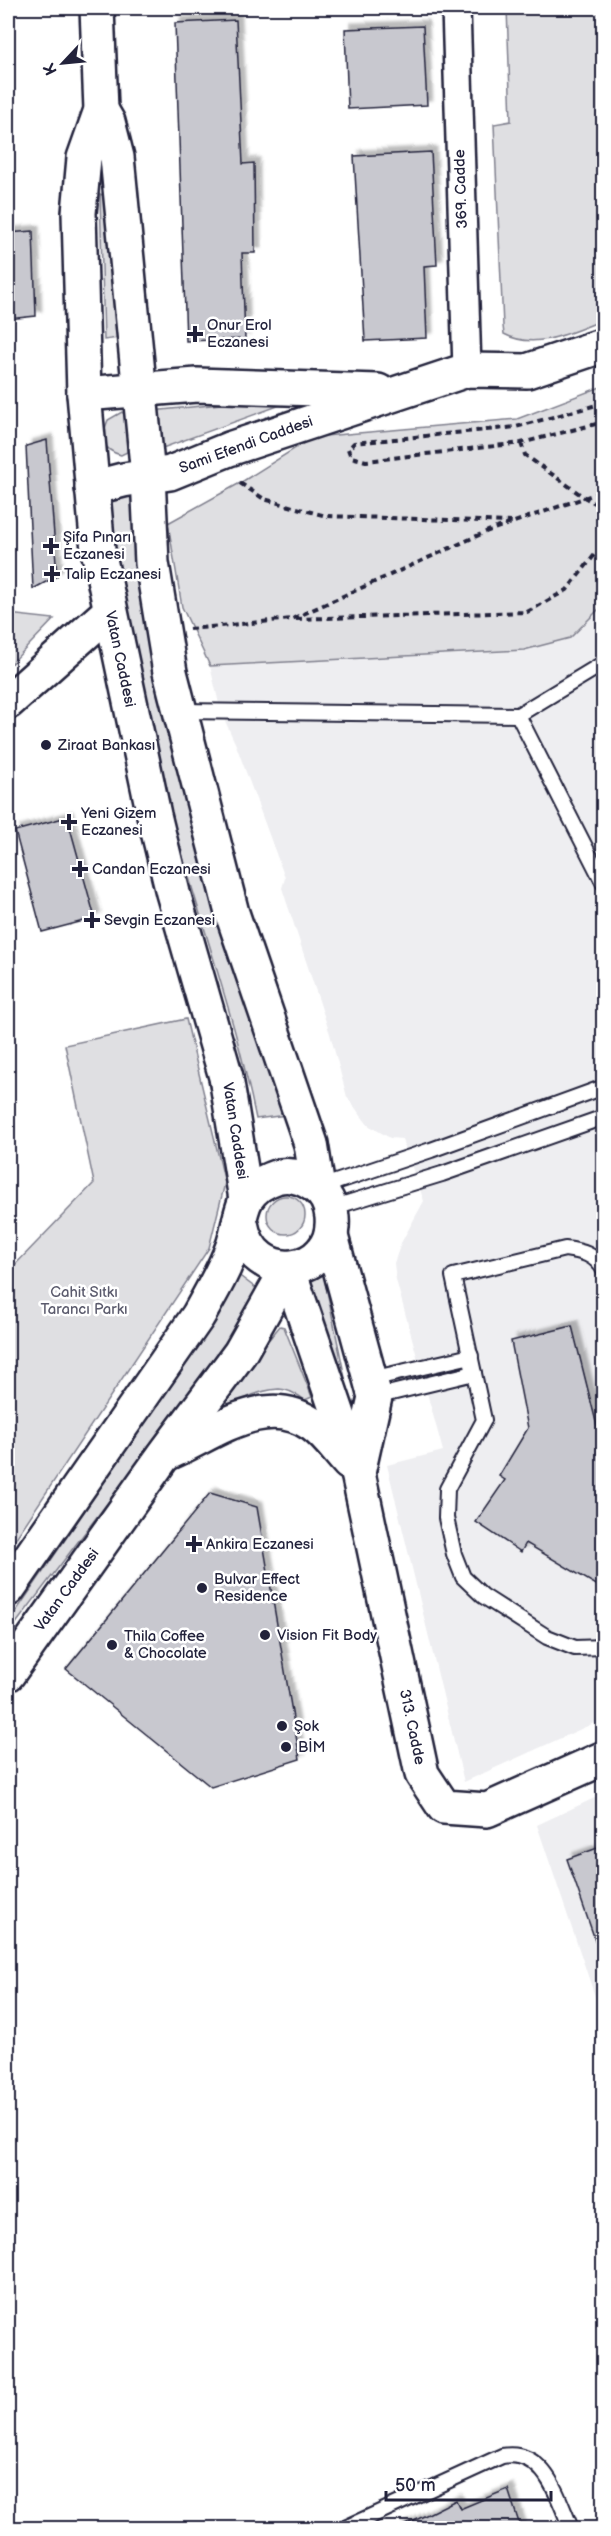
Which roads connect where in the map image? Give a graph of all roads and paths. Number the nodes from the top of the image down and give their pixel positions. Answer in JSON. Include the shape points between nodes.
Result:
{"nodes":[{"id":1,"x":97,"y":8,"type":"edge"},
{"id":2,"x":456,"y":8,"type":"edge"},
{"id":3,"x":101,"y":110,"type":"junction"},
{"id":4,"x":603,"y":345,"type":"edge"},
{"id":5,"x":467,"y":370,"type":"junction"},
{"id":6,"x":139,"y":390,"type":"junction"},
{"id":7,"x":397,"y":392,"type":"junction"},
{"id":8,"x":84,"y":394,"type":"junction"},
{"id":9,"x":603,"y":403,"type":"edge"},
{"id":10,"x":603,"y":422,"type":"edge"},
{"id":11,"x":521,"y":443,"type":"junction"},
{"id":12,"x":148,"y":476,"type":"junction"},
{"id":13,"x":240,"y":483,"type":"dead end"},
{"id":14,"x":92,"y":488,"type":"junction"},
{"id":15,"x":603,"y":490,"type":"edge"},
{"id":16,"x":584,"y":497,"type":"junction"},
{"id":17,"x":603,"y":508,"type":"edge"},
{"id":18,"x":515,"y":522,"type":"junction"},
{"id":19,"x":603,"y":550,"type":"edge"},
{"id":20,"x":110,"y":611,"type":"junction"},
{"id":21,"x":292,"y":619,"type":"junction"},
{"id":22,"x":164,"y":632,"type":"junction"},
{"id":23,"x":603,"y":663,"type":"edge"},
{"id":24,"x":8,"y":702,"type":"edge"},
{"id":25,"x":179,"y":711,"type":"junction"},
{"id":26,"x":518,"y":715,"type":"junction"},
{"id":27,"x":603,"y":884,"type":"edge"},
{"id":28,"x":603,"y":1087,"type":"edge"},
{"id":29,"x":603,"y":1117,"type":"edge"},
{"id":30,"x":326,"y":1210,"type":"junction"},
{"id":31,"x":244,"y":1211,"type":"junction"},
{"id":32,"x":288,"y":1268,"type":"junction"},
{"id":33,"x":603,"y":1270,"type":"edge"},
{"id":34,"x":471,"y":1356,"type":"junction"},
{"id":35,"x":474,"y":1373,"type":"junction"},
{"id":36,"x":373,"y":1388,"type":"junction"},
{"id":37,"x":164,"y":1455,"type":"junction"},
{"id":38,"x":358,"y":1473,"type":"junction"},
{"id":39,"x":8,"y":1589,"type":"edge"},
{"id":40,"x":603,"y":1647,"type":"edge"},
{"id":41,"x":8,"y":1674,"type":"edge"},
{"id":42,"x":603,"y":1758,"type":"edge"},
{"id":43,"x":345,"y":2529,"type":"edge"},
{"id":44,"x":571,"y":2529,"type":"edge"}],
"edges":[{"from":1,"to":3,"type":"main road","name":"Vatan Caddesi"},
{"from":2,"to":5,"type":"street","name":"369. Cadde"},
{"from":3,"to":6,"type":"main road","name":"Vatan Caddesi","via":[[117,158]]},
{"from":3,"to":8,"type":"main road","name":"Vatan Caddesi","via":[[84,158],[80,189]]},
{"from":4,"to":5,"type":"main road","name":"Sami Efendi Caddesi","via":[[528,371]]},
{"from":5,"to":7,"type":"main road","name":"Sami Efendi Caddesi"},
{"from":6,"to":7,"type":"main road","name":"Sami Efendi Caddesi","via":[[197,385]]},
{"from":6,"to":8,"type":"main road","name":"Sami Efendi Caddesi"},
{"from":6,"to":12,"type":"main road","name":"Vatan Caddesi"},
{"from":7,"to":12,"type":"main road","name":"Sami Efendi Caddesi","via":[[170,473]]},
{"from":8,"to":14,"type":"main road","name":"Vatan Caddesi"},
{"from":9,"to":11,"type":"path","via":[[516,427],[354,443],[348,449],[351,457],[366,461]]},
{"from":10,"to":11,"type":"path"},
{"from":11,"to":16,"type":"path","via":[[525,454]]},
{"from":12,"to":14,"type":"main road","name":"Sami Efendi Caddesi"},
{"from":12,"to":22,"type":"main road","name":"Vatan Caddesi","via":[[152,563]]},
{"from":13,"to":18,"type":"path","via":[[264,499],[326,516]]},
{"from":14,"to":20,"type":"main road","name":"Vatan Caddesi","via":[[98,550]]},
{"from":15,"to":16,"type":"path"},
{"from":16,"to":17,"type":"path"},
{"from":16,"to":18,"type":"path"},
{"from":18,"to":21,"type":"path"},
{"from":19,"to":21,"type":"path","via":[[596,553],[567,590],[527,612]]},
{"from":20,"to":24,"type":"main road"},
{"from":20,"to":31,"type":"main road","name":"Vatan Caddesi","via":[[173,893],[226,1077]]},
{"from":21,"to":22,"type":"path"},
{"from":22,"to":25,"type":"main road","name":"Vatan Caddesi"},
{"from":23,"to":26,"type":"lane"},
{"from":25,"to":26,"type":"lane"},
{"from":25,"to":30,"type":"main road","name":"Vatan Caddesi","via":[[232,913],[311,1144]]},
{"from":26,"to":27,"type":"lane"},
{"from":28,"to":30,"type":"lane","via":[[431,1150]]},
{"from":29,"to":30,"type":"lane"},
{"from":30,"to":31,"type":"main road","name":"Vatan Caddesi","via":[[295,1176],[281,1176],[255,1188]]},
{"from":30,"to":32,"type":"main road","via":[[322,1251],[313,1260]]},
{"from":30,"to":36,"type":"main road","name":"313. Cadde"},
{"from":31,"to":32,"type":"main road","name":"Vatan Caddesi","via":[[246,1243],[252,1252],[272,1265]]},
{"from":31,"to":39,"type":"main road","name":"Vatan Caddesi","via":[[222,1272],[198,1316]]},
{"from":32,"to":37,"type":"main road","name":"Vatan Caddesi","via":[[240,1353]]},
{"from":32,"to":38,"type":"main road","name":"313. Cadde"},
{"from":33,"to":34,"type":"lane","via":[[599,1261],[583,1251],[565,1249],[453,1276]]},
{"from":34,"to":35,"type":"lane"},
{"from":34,"to":36,"type":"lane"},
{"from":35,"to":36,"type":"lane"},
{"from":35,"to":40,"type":"lane","via":[[484,1420],[447,1489],[446,1518],[463,1577],[483,1596],[547,1637],[575,1648]]},
{"from":36,"to":38,"type":"main road","name":"313. Cadde"},
{"from":37,"to":38,"type":"main road","via":[[241,1418],[277,1411],[314,1425]]},
{"from":37,"to":41,"type":"main road","name":"Vatan Caddesi"},
{"from":38,"to":42,"type":"main road","name":"313. Cadde","via":[[422,1774],[444,1807],[487,1810]]},
{"from":43,"to":44,"type":"lane","via":[[510,2455],[528,2458],[542,2469]]}]}
